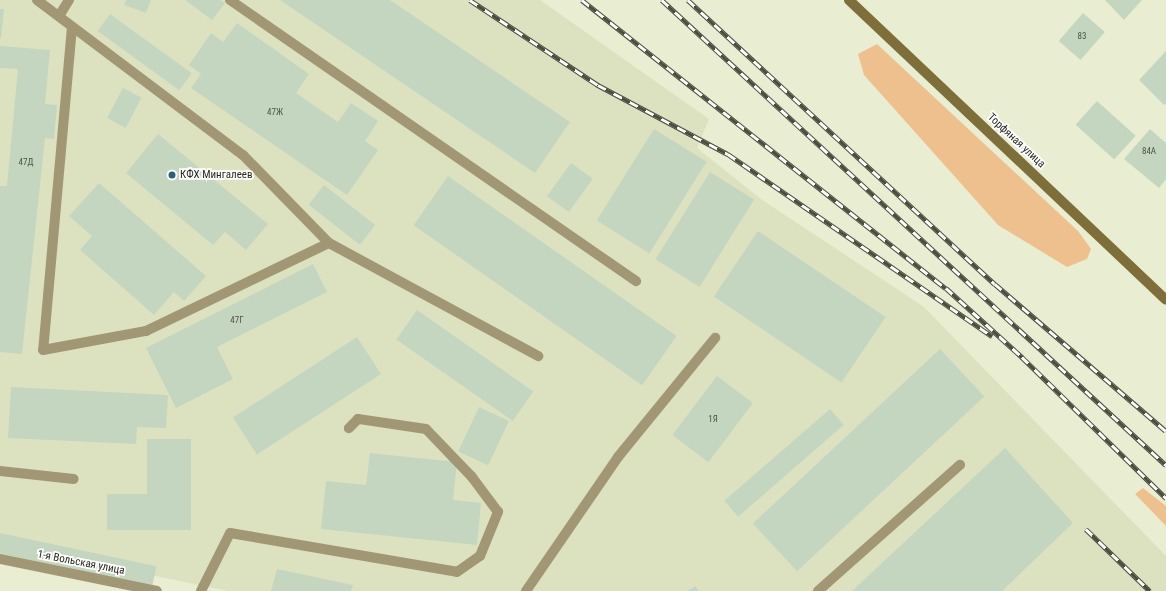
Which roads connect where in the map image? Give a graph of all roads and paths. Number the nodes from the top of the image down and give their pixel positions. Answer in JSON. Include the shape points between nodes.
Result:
{"nodes":[{"id":1,"x":37,"y":0,"type":"edge"},
{"id":2,"x":69,"y":0,"type":"edge"},
{"id":3,"x":230,"y":0,"type":"edge"},
{"id":4,"x":849,"y":0,"type":"edge"},
{"id":5,"x":59,"y":16,"type":"junction"},
{"id":6,"x":72,"y":27,"type":"junction"},
{"id":7,"x":329,"y":243,"type":"junction"},
{"id":8,"x":636,"y":281,"type":"dead end"},
{"id":9,"x":1166,"y":300,"type":"edge"},
{"id":10,"x":715,"y":338,"type":"dead end"},
{"id":11,"x":538,"y":356,"type":"dead end"},
{"id":12,"x":349,"y":428,"type":"dead end"},
{"id":13,"x":960,"y":464,"type":"dead end"},
{"id":14,"x":0,"y":471,"type":"edge"},
{"id":15,"x":74,"y":479,"type":"dead end"},
{"id":16,"x":0,"y":560,"type":"edge"},
{"id":17,"x":157,"y":591,"type":"edge"},
{"id":18,"x":201,"y":591,"type":"edge"},
{"id":19,"x":526,"y":591,"type":"edge"},
{"id":20,"x":818,"y":591,"type":"edge"}],
"edges":[{"from":1,"to":5,"type":"street"},
{"from":2,"to":5,"type":"street"},
{"from":3,"to":8,"type":"street"},
{"from":4,"to":9,"type":"street","name":"Торфяная улица"},
{"from":5,"to":6,"type":"street"},
{"from":6,"to":7,"type":"street","via":[[243,154]]},
{"from":6,"to":7,"type":"street","via":[[43,350],[146,331]]},
{"from":7,"to":11,"type":"street"},
{"from":10,"to":19,"type":"street","via":[[618,456]]},
{"from":12,"to":18,"type":"street","via":[[358,419],[426,429],[472,477],[498,512],[480,556],[457,572],[230,533]]},
{"from":13,"to":20,"type":"street"},
{"from":14,"to":15,"type":"street"},
{"from":16,"to":17,"type":"street","name":"1-я Вольская улица"}]}
